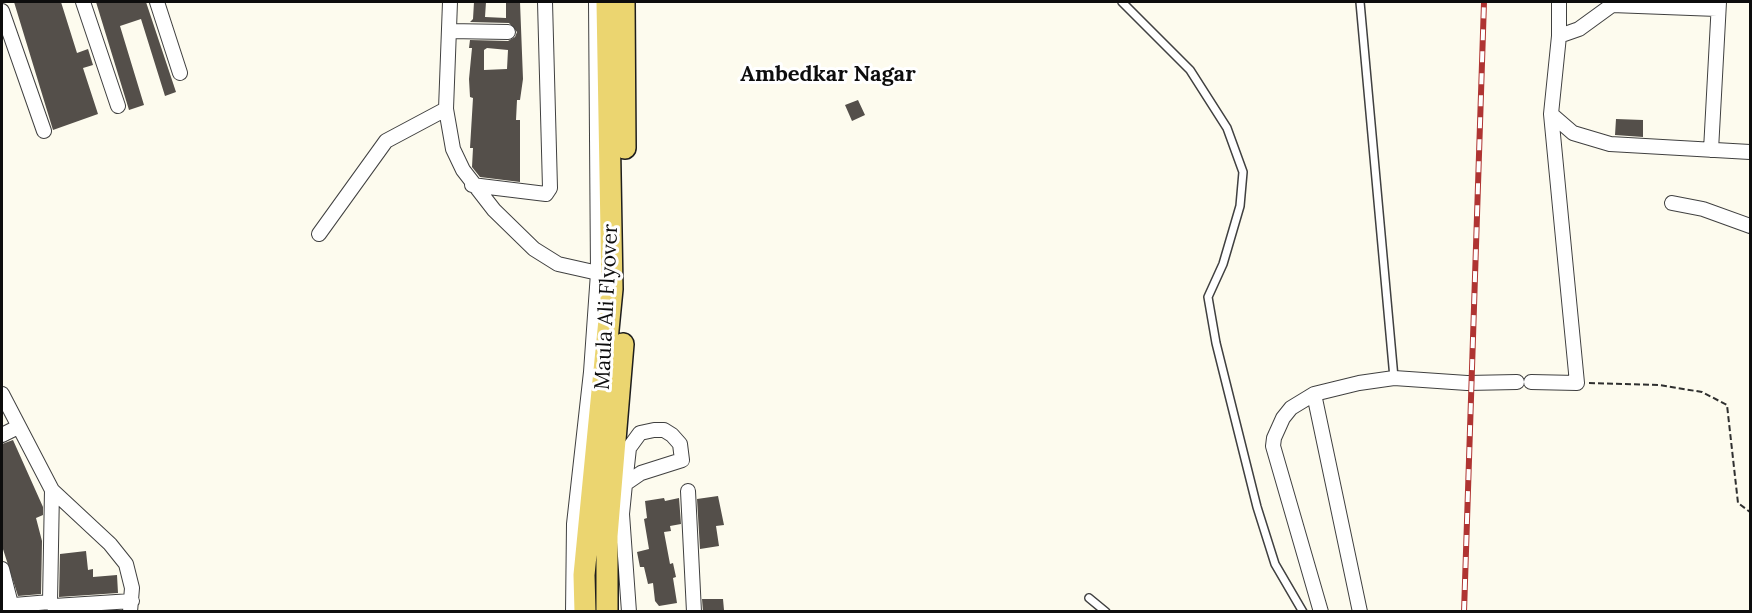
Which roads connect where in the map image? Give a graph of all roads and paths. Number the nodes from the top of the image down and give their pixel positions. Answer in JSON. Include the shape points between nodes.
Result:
{"nodes":[{"id":1,"x":83,"y":2,"type":"edge"},
{"id":2,"x":157,"y":2,"type":"edge"},
{"id":3,"x":450,"y":2,"type":"edge"},
{"id":4,"x":545,"y":2,"type":"edge"},
{"id":5,"x":596,"y":2,"type":"edge"},
{"id":6,"x":608,"y":2,"type":"edge"},
{"id":7,"x":624,"y":2,"type":"edge"},
{"id":8,"x":1122,"y":2,"type":"edge"},
{"id":9,"x":1360,"y":2,"type":"edge"},
{"id":10,"x":1559,"y":2,"type":"edge"},
{"id":11,"x":1612,"y":3,"type":"edge"},
{"id":12,"x":1718,"y":5,"type":"edge"},
{"id":13,"x":2,"y":11,"type":"edge"},
{"id":14,"x":449,"y":31,"type":"junction"},
{"id":15,"x":508,"y":32,"type":"dead end"},
{"id":16,"x":1559,"y":36,"type":"junction"},
{"id":17,"x":180,"y":73,"type":"dead end"},
{"id":18,"x":118,"y":106,"type":"dead end"},
{"id":19,"x":446,"y":109,"type":"junction"},
{"id":20,"x":1551,"y":114,"type":"junction"},
{"id":21,"x":44,"y":131,"type":"dead end"},
{"id":22,"x":1711,"y":150,"type":"junction"},
{"id":23,"x":1750,"y":152,"type":"edge"},
{"id":24,"x":472,"y":185,"type":"junction"},
{"id":25,"x":1672,"y":203,"type":"dead end"},
{"id":26,"x":1750,"y":226,"type":"edge"},
{"id":27,"x":319,"y":234,"type":"dead end"},
{"id":28,"x":598,"y":273,"type":"junction"},
{"id":29,"x":1394,"y":378,"type":"junction"},
{"id":30,"x":1517,"y":382,"type":"dead end"},
{"id":31,"x":1532,"y":382,"type":"dead end"},
{"id":32,"x":1577,"y":383,"type":"junction"},
{"id":33,"x":2,"y":394,"type":"edge"},
{"id":34,"x":1314,"y":394,"type":"junction"},
{"id":35,"x":18,"y":427,"type":"junction"},
{"id":36,"x":2,"y":435,"type":"edge"},
{"id":37,"x":625,"y":484,"type":"junction"},
{"id":38,"x":52,"y":490,"type":"junction"},
{"id":39,"x":688,"y":491,"type":"dead end"},
{"id":40,"x":1750,"y":513,"type":"edge"},
{"id":41,"x":2,"y":569,"type":"edge"},
{"id":42,"x":1089,"y":598,"type":"dead end"},
{"id":43,"x":50,"y":602,"type":"junction"},
{"id":44,"x":6,"y":605,"type":"edge"},
{"id":45,"x":131,"y":606,"type":"edge"},
{"id":46,"x":573,"y":612,"type":"edge"},
{"id":47,"x":585,"y":612,"type":"edge"},
{"id":48,"x":607,"y":612,"type":"edge"},
{"id":49,"x":628,"y":612,"type":"edge"},
{"id":50,"x":694,"y":612,"type":"edge"},
{"id":51,"x":1106,"y":612,"type":"edge"},
{"id":52,"x":1303,"y":612,"type":"edge"},
{"id":53,"x":1321,"y":612,"type":"edge"},
{"id":54,"x":1360,"y":612,"type":"edge"}],
"edges":[{"from":1,"to":18,"type":"street"},
{"from":2,"to":17,"type":"street"},
{"from":3,"to":14,"type":"street"},
{"from":4,"to":24,"type":"street","via":[[550,188],[546,194]]},
{"from":5,"to":28,"type":"street"},
{"from":6,"to":47,"type":"main road","name":"Maula Ali Flyover","via":[[612,289],[584,575]]},
{"from":7,"to":48,"type":"main road","name":"Maula Ali Flyover","via":[[626,289],[607,536]]},
{"from":8,"to":52,"type":"lane","via":[[1190,70],[1227,128],[1243,172],[1240,206],[1223,264],[1208,297],[1257,507],[1275,564]]},
{"from":9,"to":29,"type":"lane"},
{"from":10,"to":16,"type":"street"},
{"from":11,"to":12,"type":"street"},
{"from":11,"to":16,"type":"street","via":[[1580,30]]},
{"from":12,"to":22,"type":"street"},
{"from":13,"to":21,"type":"street"},
{"from":14,"to":15,"type":"street"},
{"from":14,"to":19,"type":"street"},
{"from":16,"to":20,"type":"street"},
{"from":19,"to":24,"type":"street","via":[[453,149]]},
{"from":19,"to":27,"type":"street","via":[[386,141]]},
{"from":20,"to":22,"type":"street","via":[[1573,133],[1610,144]]},
{"from":20,"to":32,"type":"street"},
{"from":22,"to":23,"type":"street"},
{"from":24,"to":28,"type":"street","via":[[508,225],[548,260]]},
{"from":25,"to":26,"type":"street","via":[[1703,209]]},
{"from":28,"to":46,"type":"street","via":[[574,524]]},
{"from":29,"to":30,"type":"street"},
{"from":29,"to":34,"type":"street"},
{"from":31,"to":32,"type":"street"},
{"from":32,"to":40,"type":"path","via":[[1659,385],[1702,392],[1727,405],[1738,502]]},
{"from":33,"to":35,"type":"street"},
{"from":34,"to":53,"type":"street","via":[[1282,418],[1273,446]]},
{"from":34,"to":54,"type":"street"},
{"from":35,"to":36,"type":"street"},
{"from":35,"to":38,"type":"street"},
{"from":37,"to":37,"type":"street","via":[[629,448],[640,433],[663,430],[680,444],[682,460],[642,473]]},
{"from":37,"to":49,"type":"street","via":[[622,514]]},
{"from":38,"to":43,"type":"street"},
{"from":38,"to":45,"type":"street","via":[[126,564],[132,588]]},
{"from":39,"to":50,"type":"street"},
{"from":41,"to":44,"type":"street"},
{"from":42,"to":51,"type":"lane"},
{"from":43,"to":44,"type":"street"},
{"from":43,"to":45,"type":"street","via":[[54,606]]}]}
